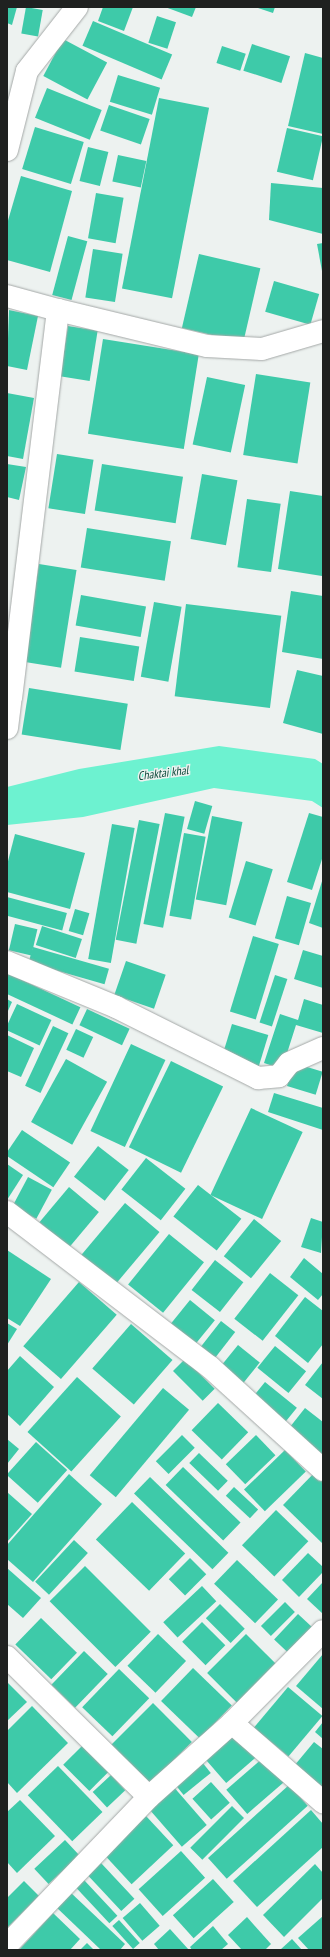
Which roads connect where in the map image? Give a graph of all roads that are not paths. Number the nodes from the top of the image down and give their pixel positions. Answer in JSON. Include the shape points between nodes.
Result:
{"nodes":[{"id":1,"x":77,"y":7,"type":"edge"},
{"id":2,"x":7,"y":150,"type":"edge"},
{"id":3,"x":7,"y":296,"type":"edge"},
{"id":4,"x":58,"y":310,"type":"junction"},
{"id":5,"x":323,"y":331,"type":"edge"},
{"id":6,"x":9,"y":697,"type":"edge"},
{"id":7,"x":7,"y":728,"type":"edge"},
{"id":8,"x":7,"y":962,"type":"edge"},
{"id":9,"x":323,"y":1048,"type":"edge"},
{"id":10,"x":7,"y":1212,"type":"edge"},
{"id":11,"x":323,"y":1470,"type":"edge"},
{"id":12,"x":323,"y":1631,"type":"edge"},
{"id":13,"x":7,"y":1657,"type":"edge"},
{"id":14,"x":232,"y":1723,"type":"junction"},
{"id":15,"x":149,"y":1797,"type":"junction"},
{"id":16,"x":323,"y":1802,"type":"edge"},
{"id":17,"x":7,"y":1944,"type":"edge"}],
"edges":[{"from":1,"to":2,"type":"street","via":[[27,70]]},
{"from":3,"to":4,"type":"street"},
{"from":4,"to":5,"type":"street","via":[[207,346],[262,349]]},
{"from":4,"to":6,"type":"street"},
{"from":6,"to":7,"type":"street"},
{"from":8,"to":9,"type":"street","via":[[116,1007],[258,1078],[279,1076],[289,1063]]},
{"from":10,"to":11,"type":"street","via":[[210,1367]]},
{"from":12,"to":14,"type":"street"},
{"from":13,"to":15,"type":"street"},
{"from":14,"to":15,"type":"street"},
{"from":14,"to":16,"type":"street"},
{"from":15,"to":17,"type":"street"}]}
